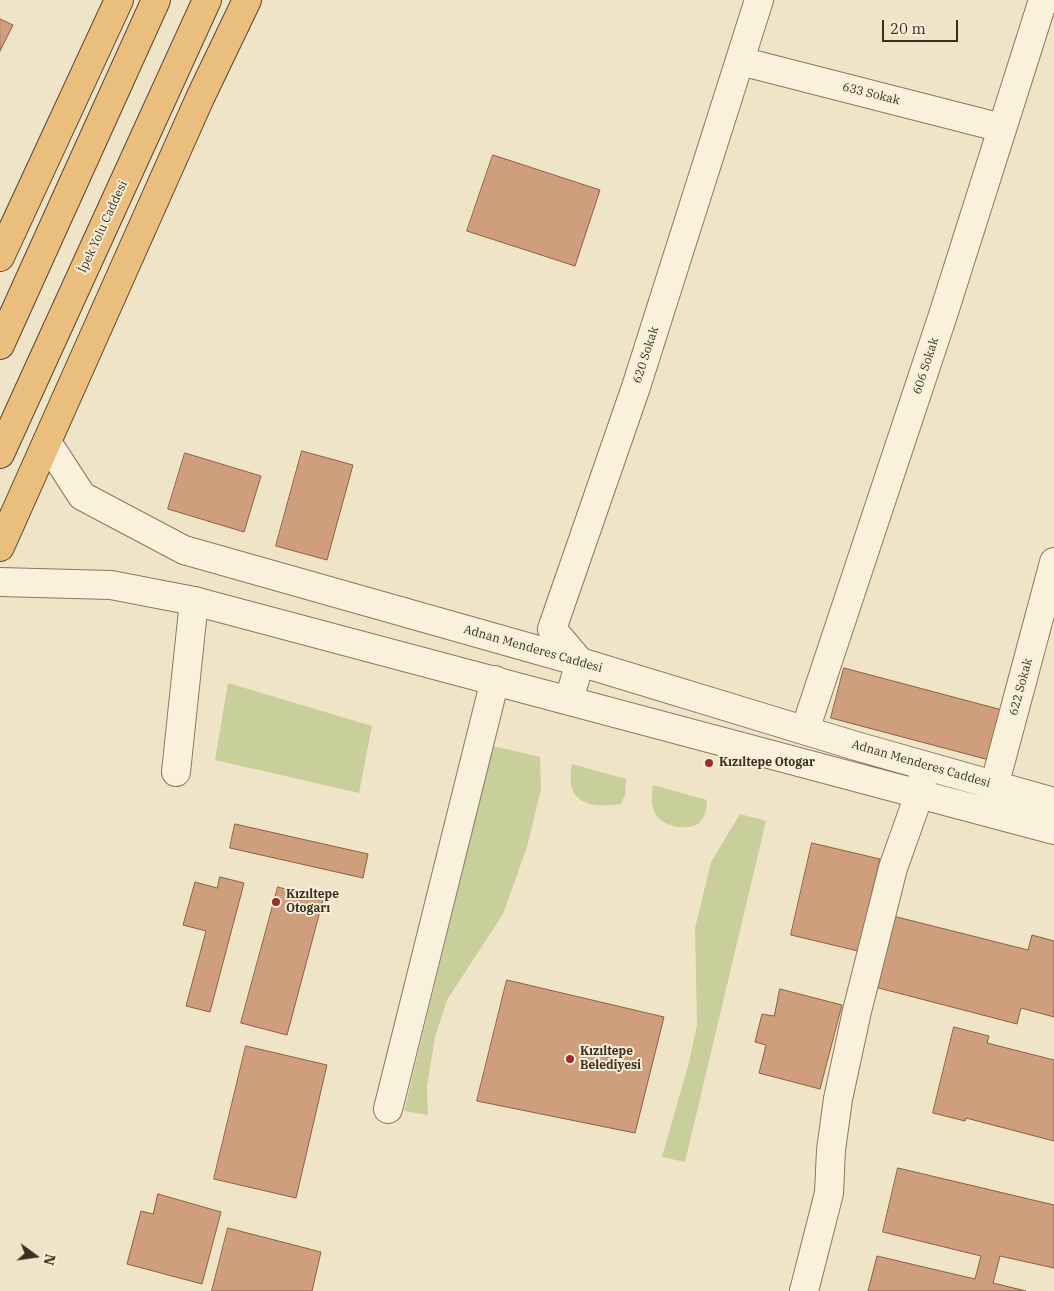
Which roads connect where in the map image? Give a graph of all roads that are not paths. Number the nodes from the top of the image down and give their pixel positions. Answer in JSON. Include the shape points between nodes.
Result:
{"nodes":[{"id":1,"x":119,"y":0,"type":"edge"},
{"id":2,"x":156,"y":0,"type":"edge"},
{"id":3,"x":207,"y":0,"type":"edge"},
{"id":4,"x":247,"y":0,"type":"edge"},
{"id":5,"x":759,"y":0,"type":"edge"},
{"id":6,"x":1043,"y":0,"type":"edge"},
{"id":7,"x":740,"y":61,"type":"junction"},
{"id":8,"x":1002,"y":128,"type":"junction"},
{"id":9,"x":0,"y":257,"type":"edge"},
{"id":10,"x":0,"y":345,"type":"edge"},
{"id":11,"x":48,"y":442,"type":"junction"},
{"id":12,"x":0,"y":454,"type":"edge"},
{"id":13,"x":0,"y":547,"type":"edge"},
{"id":14,"x":1054,"y":562,"type":"edge"},
{"id":15,"x":0,"y":582,"type":"edge"},
{"id":16,"x":194,"y":600,"type":"junction"},
{"id":17,"x":580,"y":662,"type":"junction"},
{"id":18,"x":495,"y":680,"type":"junction"},
{"id":19,"x":569,"y":700,"type":"junction"},
{"id":20,"x":805,"y":730,"type":"junction"},
{"id":21,"x":925,"y":764,"type":"junction"},
{"id":22,"x":176,"y":772,"type":"dead end"},
{"id":23,"x":996,"y":785,"type":"junction"},
{"id":24,"x":919,"y":795,"type":"junction"},
{"id":25,"x":1054,"y":802,"type":"edge"},
{"id":26,"x":987,"y":812,"type":"junction"},
{"id":27,"x":1054,"y":830,"type":"edge"},
{"id":28,"x":388,"y":1109,"type":"dead end"},
{"id":29,"x":804,"y":1291,"type":"edge"}],
"edges":[{"from":1,"to":9,"type":"highway"},
{"from":2,"to":10,"type":"highway"},
{"from":3,"to":12,"type":"highway","name":"İpek Yolu Caddesi"},
{"from":4,"to":11,"type":"highway","via":[[196,107]]},
{"from":5,"to":7,"type":"street","name":"620 Sokak"},
{"from":6,"to":8,"type":"street","name":"606 Sokak"},
{"from":7,"to":8,"type":"street","name":"633 Sokak"},
{"from":7,"to":17,"type":"street","name":"620 Sokak","via":[[636,387],[552,628]]},
{"from":8,"to":20,"type":"street","name":"606 Sokak"},
{"from":11,"to":13,"type":"highway"},
{"from":11,"to":17,"type":"street","name":"Adnan Menderes Caddesi","via":[[82,496],[184,550]]},
{"from":14,"to":23,"type":"street","name":"622 Sokak"},
{"from":15,"to":16,"type":"street","via":[[111,585]]},
{"from":16,"to":18,"type":"street"},
{"from":16,"to":22,"type":"street"},
{"from":17,"to":19,"type":"street"},
{"from":17,"to":20,"type":"street","name":"Adnan Menderes Caddesi"},
{"from":18,"to":19,"type":"street"},
{"from":18,"to":28,"type":"street"},
{"from":19,"to":24,"type":"street"},
{"from":20,"to":21,"type":"street","name":"Adnan Menderes Caddesi"},
{"from":21,"to":23,"type":"street","name":"Adnan Menderes Caddesi"},
{"from":21,"to":24,"type":"street"},
{"from":23,"to":25,"type":"street","name":"Adnan Menderes Caddesi"},
{"from":23,"to":26,"type":"street","name":"622 Sokak"},
{"from":24,"to":26,"type":"street"},
{"from":24,"to":29,"type":"street","via":[[893,868],[857,1011],[838,1100],[829,1193]]},
{"from":26,"to":27,"type":"street"}]}
